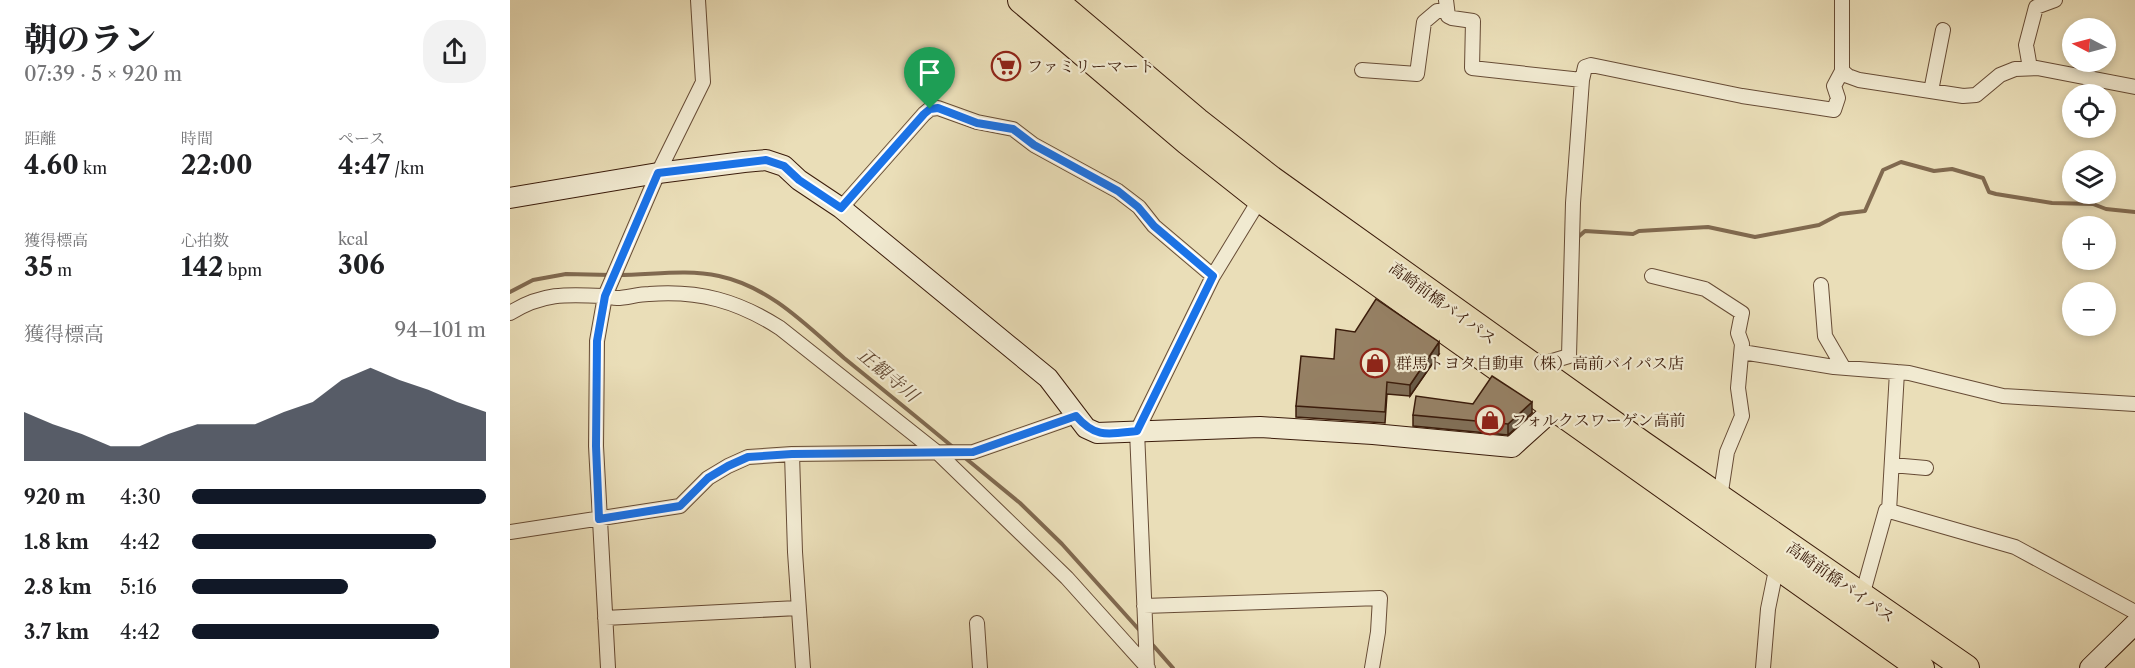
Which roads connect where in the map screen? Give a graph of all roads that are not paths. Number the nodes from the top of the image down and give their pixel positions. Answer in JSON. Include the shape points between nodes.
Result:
{"nodes":[{"id":1,"x":698,"y":0,"type":"edge"},
{"id":2,"x":1021,"y":0,"type":"edge"},
{"id":3,"x":1054,"y":0,"type":"edge"},
{"id":4,"x":1842,"y":0,"type":"edge"},
{"id":5,"x":2055,"y":0,"type":"edge"},
{"id":6,"x":1446,"y":5,"type":"edge"},
{"id":7,"x":1943,"y":30,"type":"dead end"},
{"id":8,"x":2030,"y":68,"type":"junction"},
{"id":9,"x":1362,"y":70,"type":"dead end"},
{"id":10,"x":1842,"y":71,"type":"junction"},
{"id":11,"x":1582,"y":80,"type":"junction"},
{"id":12,"x":2135,"y":87,"type":"edge"},
{"id":13,"x":1931,"y":91,"type":"junction"},
{"id":14,"x":658,"y":173,"type":"junction"},
{"id":15,"x":510,"y":198,"type":"edge"},
{"id":16,"x":1260,"y":199,"type":"junction"},
{"id":17,"x":841,"y":208,"type":"junction"},
{"id":18,"x":1213,"y":276,"type":"junction"},
{"id":19,"x":1652,"y":276,"type":"dead end"},
{"id":20,"x":1821,"y":285,"type":"dead end"},
{"id":21,"x":605,"y":296,"type":"junction"},
{"id":22,"x":510,"y":313,"type":"edge"},
{"id":23,"x":1742,"y":352,"type":"junction"},
{"id":24,"x":1843,"y":367,"type":"junction"},
{"id":25,"x":1897,"y":372,"type":"junction"},
{"id":26,"x":1541,"y":373,"type":"junction"},
{"id":27,"x":2135,"y":404,"type":"edge"},
{"id":28,"x":1552,"y":408,"type":"junction"},
{"id":29,"x":1076,"y":416,"type":"junction"},
{"id":30,"x":1137,"y":431,"type":"junction"},
{"id":31,"x":792,"y":454,"type":"junction"},
{"id":32,"x":939,"y":454,"type":"junction"},
{"id":33,"x":1892,"y":465,"type":"junction"},
{"id":34,"x":1926,"y":468,"type":"dead end"},
{"id":35,"x":1720,"y":498,"type":"junction"},
{"id":36,"x":1889,"y":511,"type":"junction"},
{"id":37,"x":599,"y":519,"type":"junction"},
{"id":38,"x":510,"y":532,"type":"edge"},
{"id":39,"x":1777,"y":565,"type":"junction"},
{"id":40,"x":1862,"y":596,"type":"junction"},
{"id":41,"x":1144,"y":606,"type":"junction"},
{"id":42,"x":798,"y":608,"type":"junction"},
{"id":43,"x":2135,"y":612,"type":"edge"},
{"id":44,"x":604,"y":618,"type":"junction"},
{"id":45,"x":977,"y":623,"type":"dead end"},
{"id":46,"x":2135,"y":624,"type":"edge"},
{"id":47,"x":1147,"y":667,"type":"edge"},
{"id":48,"x":608,"y":668,"type":"edge"},
{"id":49,"x":803,"y":668,"type":"edge"},
{"id":50,"x":980,"y":668,"type":"edge"},
{"id":51,"x":1372,"y":668,"type":"edge"},
{"id":52,"x":1763,"y":668,"type":"edge"},
{"id":53,"x":1921,"y":668,"type":"edge"},
{"id":54,"x":1966,"y":668,"type":"edge"},
{"id":55,"x":2090,"y":668,"type":"edge"}],
"edges":[{"from":1,"to":14,"type":"street","via":[[704,82]]},
{"from":2,"to":16,"type":"highway","name":"高崎前橋バイパス"},
{"from":3,"to":26,"type":"highway","name":"高崎前橋バイパス","via":[[1271,179]]},
{"from":4,"to":10,"type":"street"},
{"from":5,"to":8,"type":"street","via":[[2036,7],[2026,45]]},
{"from":6,"to":9,"type":"street","via":[[1424,22],[1417,74]]},
{"from":6,"to":11,"type":"street","via":[[1448,16],[1473,21],[1472,68]]},
{"from":7,"to":13,"type":"street"},
{"from":8,"to":12,"type":"street"},
{"from":8,"to":13,"type":"street","via":[[2000,75],[1976,95]]},
{"from":10,"to":11,"type":"street","via":[[1834,86],[1838,98],[1834,110],[1591,65],[1585,67]]},
{"from":10,"to":13,"type":"street","via":[[1859,80]]},
{"from":11,"to":26,"type":"street","via":[[1573,203],[1569,356],[1549,362]]},
{"from":14,"to":15,"type":"street"},
{"from":14,"to":17,"type":"street","via":[[766,160],[784,166]]},
{"from":14,"to":21,"type":"street"},
{"from":16,"to":18,"type":"street"},
{"from":16,"to":28,"type":"highway","name":"高崎前橋バイパス"},
{"from":17,"to":18,"type":"street","via":[[924,114],[938,108],[977,123],[1013,129],[1034,145],[1118,191]]},
{"from":17,"to":29,"type":"street","via":[[1048,378]]},
{"from":18,"to":30,"type":"street"},
{"from":19,"to":23,"type":"street","via":[[1705,289],[1742,313],[1738,333]]},
{"from":20,"to":24,"type":"street","via":[[1825,336]]},
{"from":21,"to":22,"type":"street","via":[[546,296]]},
{"from":21,"to":32,"type":"street","via":[[675,293],[739,305],[780,328]]},
{"from":21,"to":37,"type":"street","via":[[597,341]]},
{"from":23,"to":24,"type":"street"},
{"from":23,"to":35,"type":"street","via":[[1738,388],[1742,416],[1727,452]]},
{"from":24,"to":25,"type":"street"},
{"from":25,"to":27,"type":"street","via":[[2004,396]]},
{"from":25,"to":33,"type":"street"},
{"from":26,"to":35,"type":"highway","name":"高崎前橋バイパス"},
{"from":28,"to":30,"type":"street","via":[[1512,447],[1260,427]]},
{"from":28,"to":39,"type":"highway","name":"高崎前橋バイパス"},
{"from":29,"to":30,"type":"street","via":[[1086,428],[1097,433]]},
{"from":29,"to":32,"type":"street","via":[[973,452]]},
{"from":30,"to":41,"type":"street"},
{"from":31,"to":32,"type":"street"},
{"from":31,"to":37,"type":"street","via":[[748,457],[728,466],[708,478],[680,506]]},
{"from":31,"to":42,"type":"street"},
{"from":32,"to":47,"type":"street","via":[[1067,578]]},
{"from":33,"to":34,"type":"street"},
{"from":33,"to":36,"type":"street"},
{"from":35,"to":40,"type":"highway","name":"高崎前橋バイパス"},
{"from":36,"to":40,"type":"street","via":[[1886,510]]},
{"from":36,"to":43,"type":"street","via":[[2015,547]]},
{"from":37,"to":38,"type":"street"},
{"from":37,"to":44,"type":"street"},
{"from":39,"to":52,"type":"street"},
{"from":39,"to":53,"type":"highway","name":"高崎前橋バイパス"},
{"from":40,"to":54,"type":"highway","name":"高崎前橋バイパス"},
{"from":41,"to":47,"type":"street"},
{"from":41,"to":51,"type":"street","via":[[1380,598]]},
{"from":42,"to":44,"type":"street"},
{"from":42,"to":49,"type":"street"},
{"from":44,"to":48,"type":"street"},
{"from":45,"to":50,"type":"street"},
{"from":46,"to":55,"type":"street"}]}
